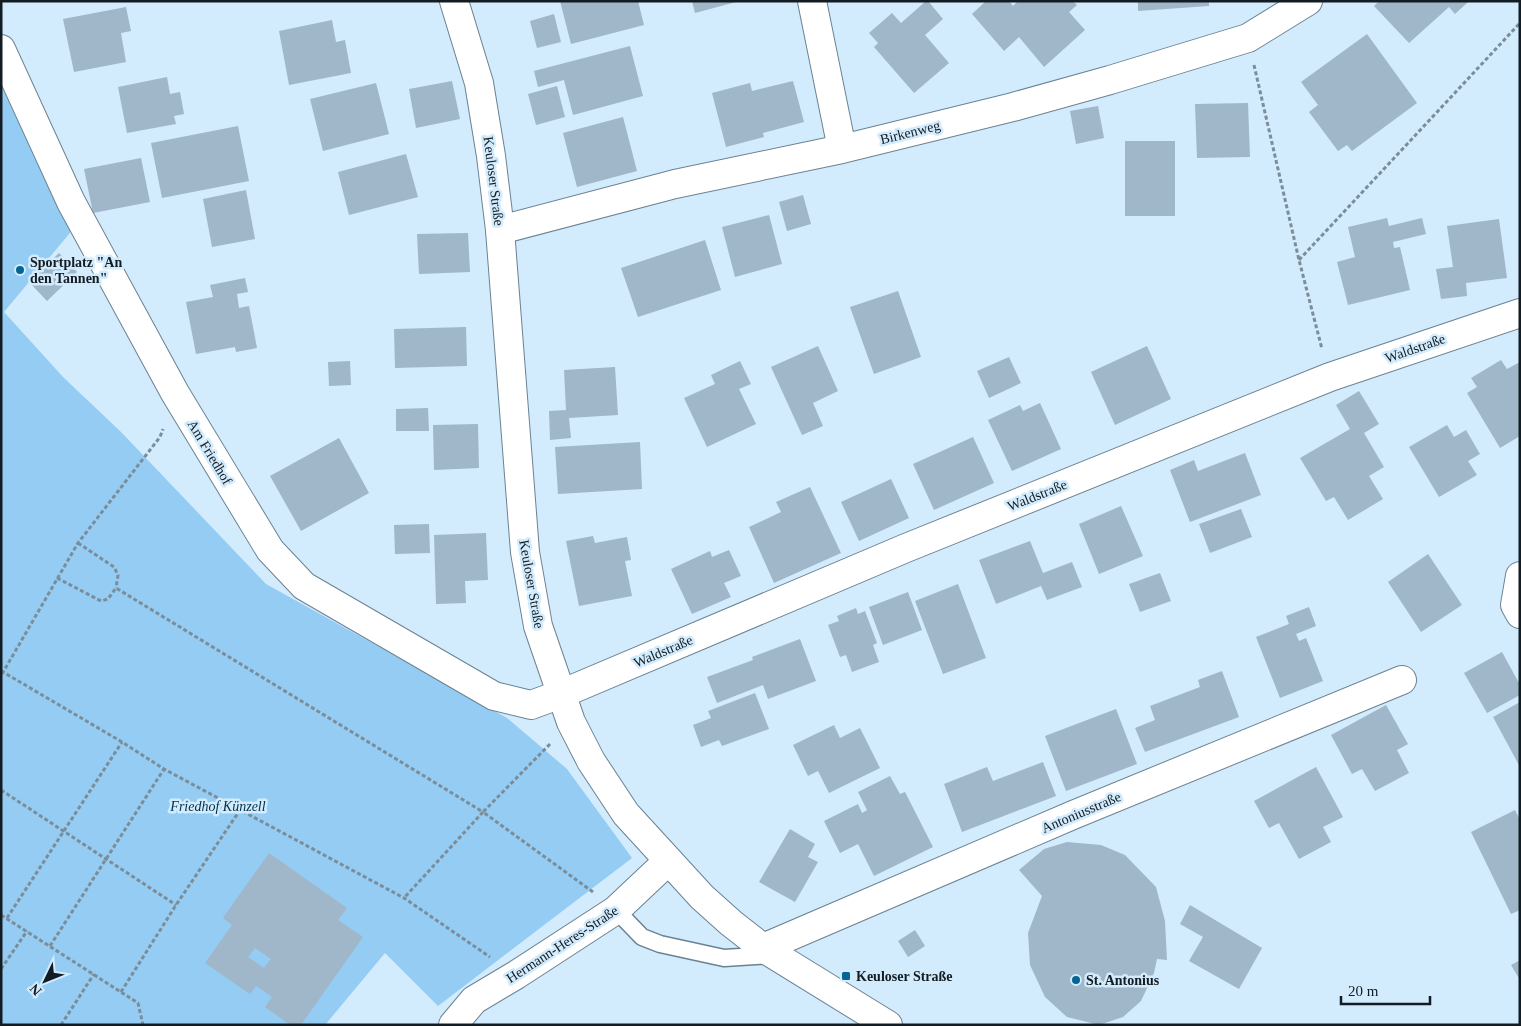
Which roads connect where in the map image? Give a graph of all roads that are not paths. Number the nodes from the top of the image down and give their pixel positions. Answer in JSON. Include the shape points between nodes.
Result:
{"nodes":[{"id":1,"x":454,"y":1,"type":"edge"},
{"id":2,"x":812,"y":1,"type":"edge"},
{"id":3,"x":1292,"y":5,"type":"edge"},
{"id":4,"x":1,"y":49,"type":"edge"},
{"id":5,"x":842,"y":149,"type":"junction"},
{"id":6,"x":500,"y":230,"type":"junction"},
{"id":7,"x":1520,"y":312,"type":"edge"},
{"id":8,"x":1520,"y":576,"type":"edge"},
{"id":9,"x":1520,"y":614,"type":"edge"},
{"id":10,"x":1402,"y":680,"type":"dead end"},
{"id":11,"x":561,"y":694,"type":"junction"},
{"id":12,"x":668,"y":861,"type":"junction"},
{"id":13,"x":616,"y":910,"type":"junction"},
{"id":14,"x":769,"y":951,"type":"junction"},
{"id":15,"x":453,"y":1025,"type":"edge"},
{"id":16,"x":888,"y":1025,"type":"edge"}],
"edges":[{"from":1,"to":6,"type":"street","name":"Keuloser Straße","via":[[479,83]]},
{"from":2,"to":5,"type":"street"},
{"from":3,"to":5,"type":"street","name":"Birkenweg","via":[[1248,38],[1013,107]]},
{"from":4,"to":11,"type":"street","name":"Am Friedhof","via":[[71,202],[175,393],[270,550],[304,586],[494,696],[532,705]]},
{"from":5,"to":6,"type":"street","name":"Birkenweg","via":[[675,184]]},
{"from":6,"to":11,"type":"street","name":"Keuloser Straße","via":[[525,552],[538,626]]},
{"from":7,"to":11,"type":"street","name":"Waldstraße","via":[[1330,377],[906,548]]},
{"from":8,"to":9,"type":"street","via":[[1515,605]]},
{"from":10,"to":14,"type":"street","name":"Antoniusstraße","via":[[1073,814]]},
{"from":11,"to":12,"type":"street","name":"Keuloser Straße","via":[[591,762],[626,814]]},
{"from":12,"to":13,"type":"street","name":"Hermann-Heres-Straße"},
{"from":12,"to":14,"type":"street","name":"Keuloser Straße","via":[[731,923]]},
{"from":13,"to":14,"type":"lane","via":[[642,937],[660,944],[724,958]]},
{"from":13,"to":15,"type":"street","name":"Hermann-Heres-Straße","via":[[474,1000]]},
{"from":14,"to":16,"type":"street","name":"Keuloser Straße"}]}
